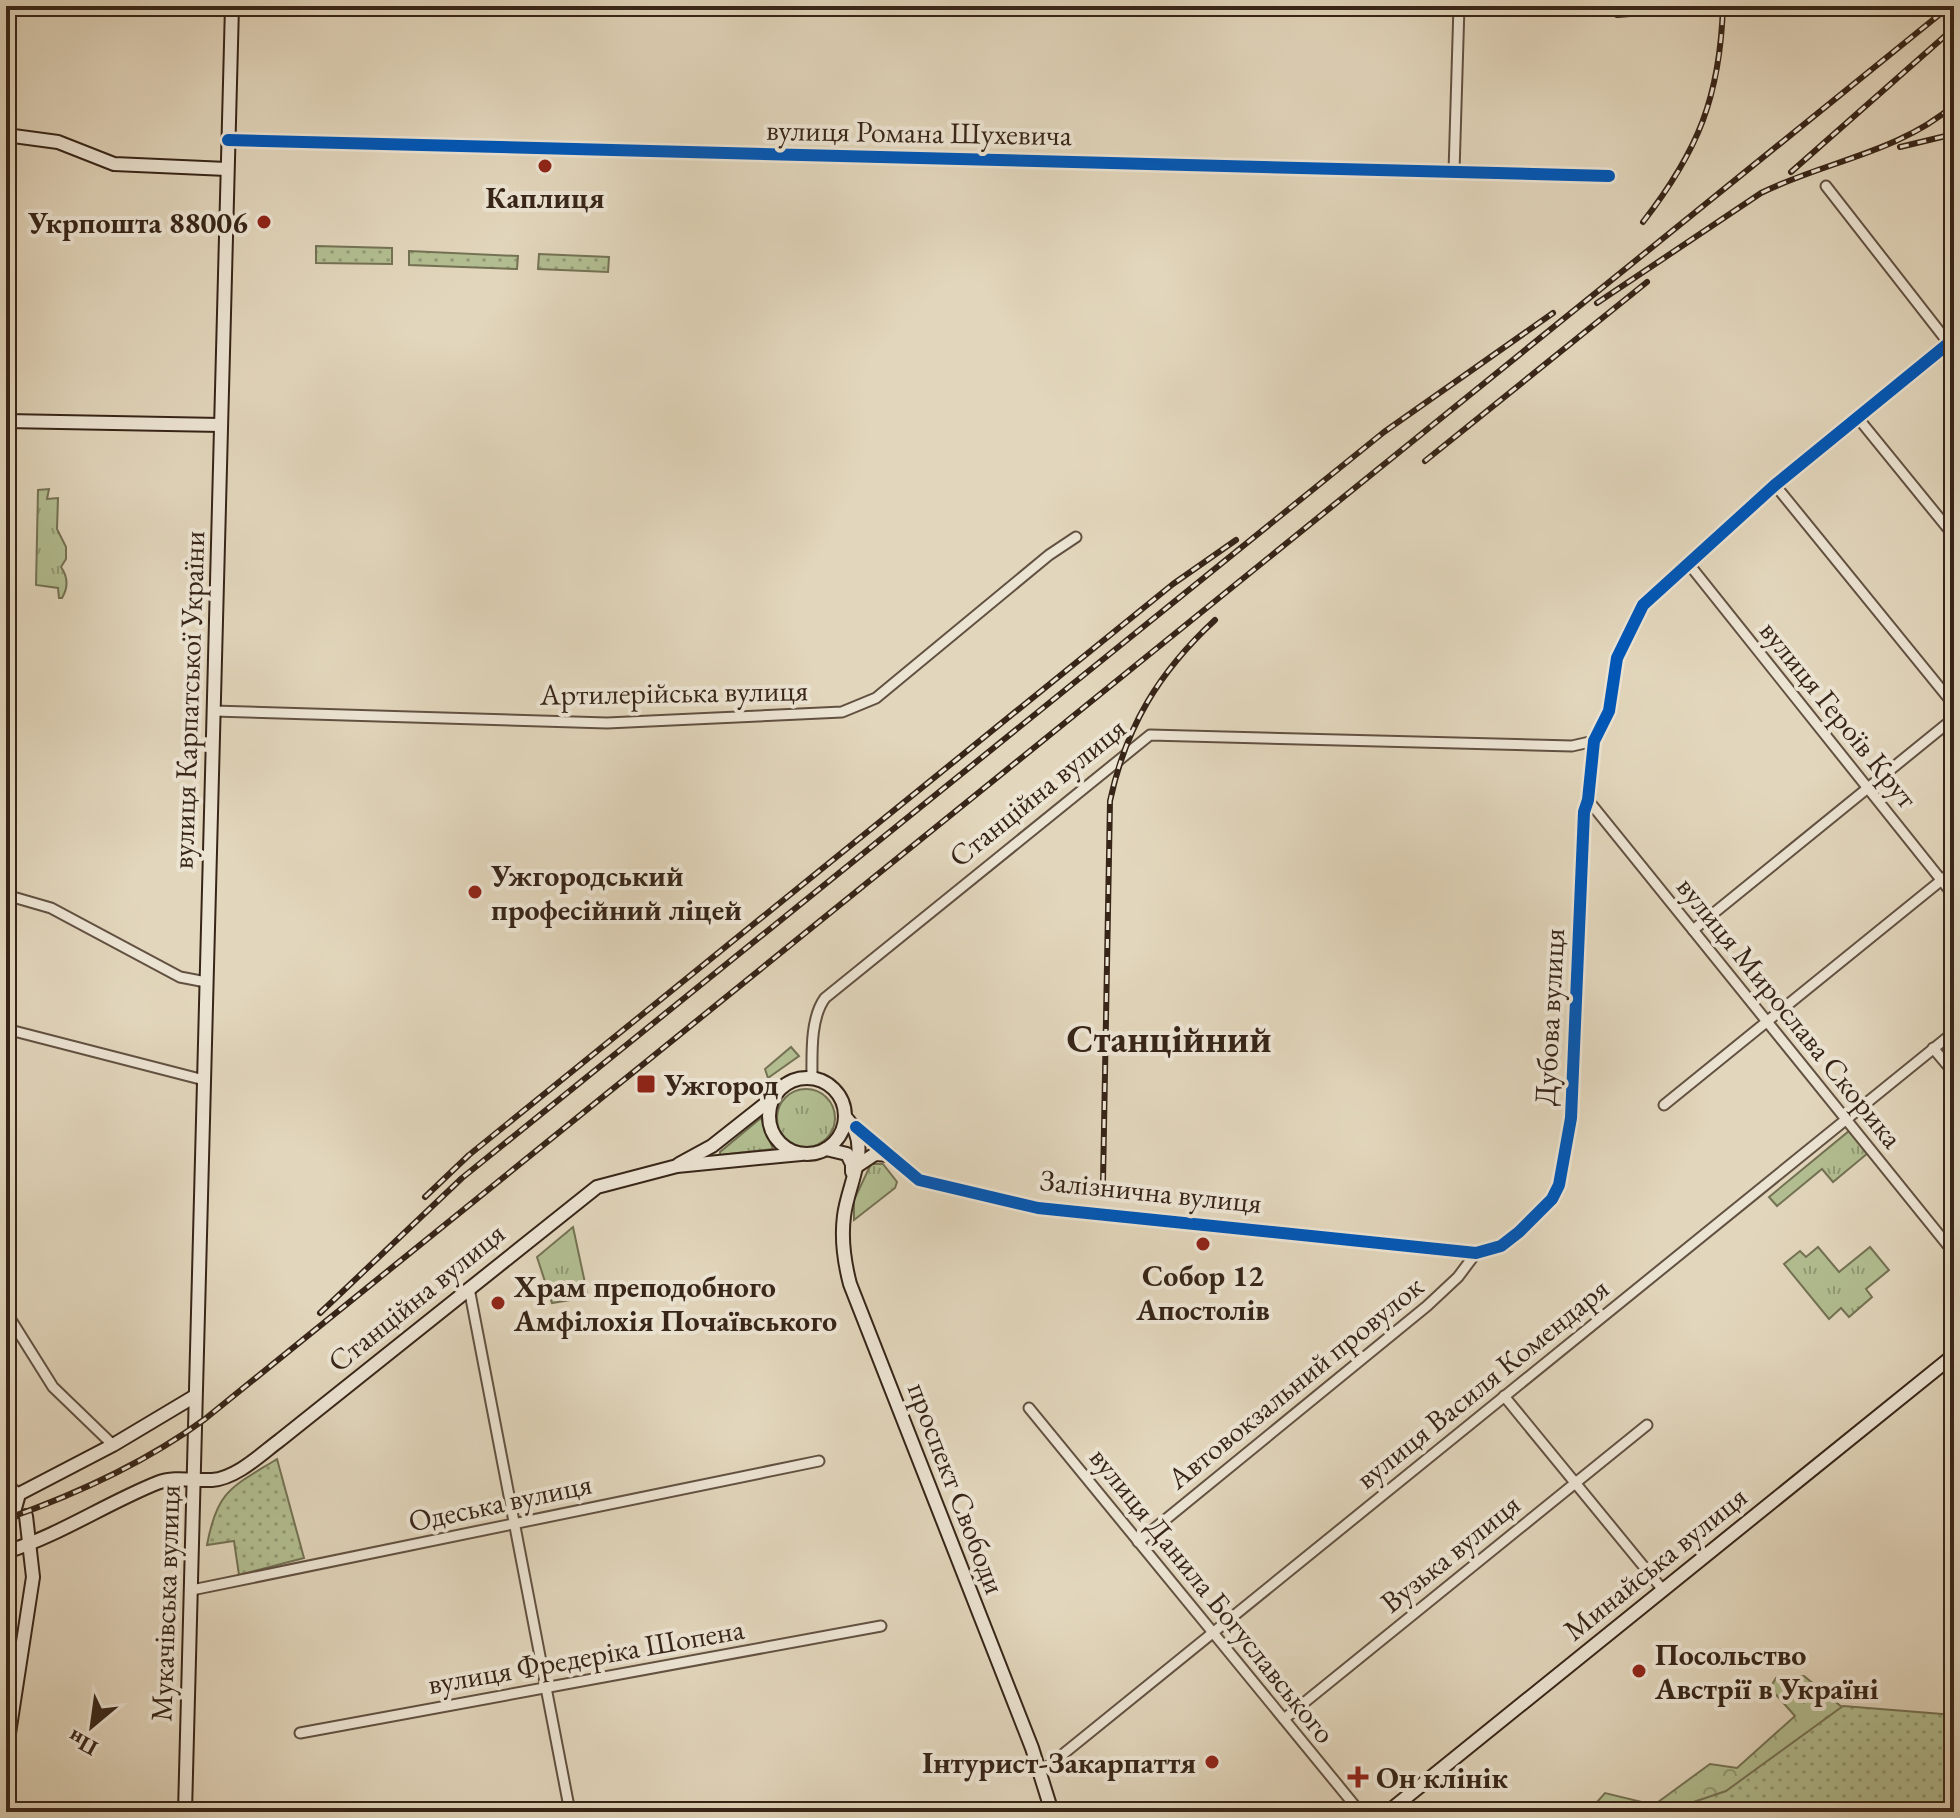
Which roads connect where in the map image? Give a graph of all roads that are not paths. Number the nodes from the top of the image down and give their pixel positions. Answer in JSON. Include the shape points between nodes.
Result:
{"nodes":[{"id":1,"x":232,"y":6,"type":"edge"},
{"id":2,"x":1459,"y":6,"type":"edge"},
{"id":3,"x":6,"y":135,"type":"edge"},
{"id":4,"x":228,"y":140,"type":"junction"},
{"id":5,"x":227,"y":169,"type":"junction"},
{"id":6,"x":1454,"y":172,"type":"junction"},
{"id":7,"x":1609,"y":176,"type":"dead end"},
{"id":8,"x":1826,"y":186,"type":"dead end"},
{"id":9,"x":1952,"y":346,"type":"edge"},
{"id":10,"x":1858,"y":418,"type":"junction"},
{"id":11,"x":6,"y":421,"type":"edge"},
{"id":12,"x":221,"y":425,"type":"junction"},
{"id":13,"x":1775,"y":485,"type":"junction"},
{"id":14,"x":1954,"y":536,"type":"edge"},
{"id":15,"x":1076,"y":537,"type":"dead end"},
{"id":16,"x":1688,"y":563,"type":"junction"},
{"id":17,"x":1954,"y":705,"type":"edge"},
{"id":18,"x":213,"y":711,"type":"junction"},
{"id":19,"x":1954,"y":718,"type":"edge"},
{"id":20,"x":1594,"y":741,"type":"junction"},
{"id":21,"x":1867,"y":789,"type":"junction"},
{"id":22,"x":1588,"y":800,"type":"junction"},
{"id":23,"x":1954,"y":870,"type":"edge"},
{"id":24,"x":1942,"y":880,"type":"junction"},
{"id":25,"x":6,"y":895,"type":"edge"},
{"id":26,"x":1954,"y":896,"type":"edge"},
{"id":27,"x":1693,"y":930,"type":"junction"},
{"id":28,"x":206,"y":982,"type":"junction"},
{"id":29,"x":1767,"y":1022,"type":"junction"},
{"id":30,"x":6,"y":1029,"type":"edge"},
{"id":31,"x":1954,"y":1032,"type":"edge"},
{"id":32,"x":1933,"y":1048,"type":"junction"},
{"id":33,"x":1954,"y":1073,"type":"edge"},
{"id":34,"x":812,"y":1079,"type":"junction"},
{"id":35,"x":204,"y":1080,"type":"junction"},
{"id":36,"x":774,"y":1097,"type":"junction"},
{"id":37,"x":1664,"y":1105,"type":"dead end"},
{"id":38,"x":845,"y":1117,"type":"junction"},
{"id":39,"x":1846,"y":1119,"type":"junction"},
{"id":40,"x":856,"y":1127,"type":"junction"},
{"id":41,"x":826,"y":1149,"type":"junction"},
{"id":42,"x":801,"y":1154,"type":"junction"},
{"id":43,"x":890,"y":1155,"type":"junction"},
{"id":44,"x":677,"y":1166,"type":"junction"},
{"id":45,"x":857,"y":1166,"type":"junction"},
{"id":46,"x":851,"y":1179,"type":"junction"},
{"id":47,"x":1476,"y":1253,"type":"junction"},
{"id":48,"x":1954,"y":1253,"type":"edge"},
{"id":49,"x":469,"y":1288,"type":"junction"},
{"id":50,"x":6,"y":1312,"type":"edge"},
{"id":51,"x":1954,"y":1355,"type":"edge"},
{"id":52,"x":195,"y":1396,"type":"junction"},
{"id":53,"x":1504,"y":1396,"type":"junction"},
{"id":54,"x":1029,"y":1408,"type":"dead end"},
{"id":55,"x":1647,"y":1425,"type":"dead end"},
{"id":56,"x":113,"y":1445,"type":"junction"},
{"id":57,"x":819,"y":1461,"type":"dead end"},
{"id":58,"x":195,"y":1479,"type":"junction"},
{"id":59,"x":6,"y":1483,"type":"edge"},
{"id":60,"x":1575,"y":1483,"type":"junction"},
{"id":61,"x":19,"y":1508,"type":"junction"},
{"id":62,"x":515,"y":1524,"type":"junction"},
{"id":63,"x":1138,"y":1542,"type":"junction"},
{"id":64,"x":29,"y":1545,"type":"junction"},
{"id":65,"x":6,"y":1552,"type":"edge"},
{"id":66,"x":192,"y":1590,"type":"junction"},
{"id":67,"x":1663,"y":1590,"type":"junction"},
{"id":68,"x":881,"y":1626,"type":"dead end"},
{"id":69,"x":1213,"y":1633,"type":"junction"},
{"id":70,"x":546,"y":1686,"type":"junction"},
{"id":71,"x":1284,"y":1719,"type":"junction"},
{"id":72,"x":300,"y":1733,"type":"dead end"},
{"id":73,"x":6,"y":1753,"type":"edge"},
{"id":74,"x":1041,"y":1772,"type":"junction"},
{"id":75,"x":185,"y":1812,"type":"edge"},
{"id":76,"x":570,"y":1812,"type":"edge"},
{"id":77,"x":1052,"y":1812,"type":"edge"},
{"id":78,"x":1360,"y":1812,"type":"edge"},
{"id":79,"x":1388,"y":1812,"type":"edge"}],
"edges":[{"from":1,"to":4,"type":"main road","name":"вулиця Карпатської України"},
{"from":2,"to":6,"type":"street"},
{"from":3,"to":5,"type":"main road","via":[[58,142],[114,164]]},
{"from":4,"to":5,"type":"main road","name":"вулиця Карпатської України"},
{"from":4,"to":6,"type":"street","name":"вулиця Романа Шухевича"},
{"from":5,"to":12,"type":"main road","name":"вулиця Карпатської України"},
{"from":6,"to":7,"type":"street","name":"вулиця Романа Шухевича"},
{"from":8,"to":9,"type":"street"},
{"from":9,"to":10,"type":"street","name":"Дубова вулиця"},
{"from":10,"to":13,"type":"street","name":"Дубова вулиця"},
{"from":10,"to":14,"type":"street"},
{"from":11,"to":12,"type":"main road"},
{"from":12,"to":18,"type":"main road","name":"вулиця Карпатської України"},
{"from":13,"to":16,"type":"street","name":"Дубова вулиця"},
{"from":13,"to":17,"type":"street"},
{"from":15,"to":18,"type":"street","name":"Артилерійська вулиця","via":[[876,698],[842,712],[607,723]]},
{"from":16,"to":20,"type":"street","name":"Дубова вулиця","via":[[1643,605],[1629,631],[1617,658],[1609,711]]},
{"from":16,"to":21,"type":"street","name":"вулиця Героїв Крут"},
{"from":18,"to":28,"type":"main road","name":"вулиця Карпатської України"},
{"from":19,"to":21,"type":"street"},
{"from":20,"to":22,"type":"street","name":"Дубова вулиця"},
{"from":20,"to":34,"type":"street","name":"Станційна вулиця","via":[[1572,746],[1150,735],[825,998],[813,1043]]},
{"from":21,"to":24,"type":"street","name":"вулиця Героїв Крут"},
{"from":21,"to":27,"type":"street"},
{"from":22,"to":27,"type":"street","name":"вулиця Мирослава Скорика"},
{"from":22,"to":47,"type":"street","name":"Дубова вулиця","via":[[1571,1118],[1559,1185],[1519,1232],[1501,1246]]},
{"from":23,"to":24,"type":"street"},
{"from":24,"to":26,"type":"street","name":"вулиця Героїв Крут"},
{"from":24,"to":29,"type":"street"},
{"from":25,"to":28,"type":"street","via":[[51,908],[180,977]]},
{"from":27,"to":29,"type":"street","name":"вулиця Мирослава Скорика"},
{"from":28,"to":35,"type":"main road","name":"вулиця Карпатської України"},
{"from":29,"to":37,"type":"street"},
{"from":29,"to":39,"type":"street","name":"вулиця Мирослава Скорика"},
{"from":30,"to":35,"type":"street"},
{"from":31,"to":32,"type":"street","name":"вулиця Василя Комендаря"},
{"from":32,"to":33,"type":"street"},
{"from":32,"to":39,"type":"street","name":"вулиця Василя Комендаря"},
{"from":34,"to":36,"type":"main road","via":[[786,1085]]},
{"from":34,"to":38,"type":"main road","via":[[834,1090]]},
{"from":35,"to":52,"type":"main road","name":"вулиця Карпатської України"},
{"from":36,"to":42,"type":"main road","via":[[771,1128],[783,1145]]},
{"from":36,"to":44,"type":"main road","name":"Станційна вулиця"},
{"from":38,"to":40,"type":"main road","name":"Залізнична вулиця"},
{"from":38,"to":41,"type":"main road","via":[[838,1139]]},
{"from":39,"to":48,"type":"street","name":"вулиця Мирослава Скорика"},
{"from":39,"to":53,"type":"street","name":"вулиця Василя Комендаря"},
{"from":40,"to":43,"type":"street","name":"Залізнична вулиця"},
{"from":40,"to":45,"type":"main road","name":"проспект Свободи"},
{"from":41,"to":42,"type":"main road"},
{"from":41,"to":46,"type":"main road","via":[[849,1157]]},
{"from":42,"to":44,"type":"main road","name":"Станційна вулиця"},
{"from":43,"to":45,"type":"main road","via":[[875,1154]]},
{"from":43,"to":47,"type":"street","name":"Залізнична вулиця","via":[[919,1180],[1038,1208]]},
{"from":44,"to":49,"type":"main road","name":"Станційна вулиця","via":[[597,1187]]},
{"from":45,"to":46,"type":"main road","name":"проспект Свободи"},
{"from":46,"to":74,"type":"main road","name":"проспект Свободи","via":[[843,1233],[850,1284]]},
{"from":47,"to":63,"type":"street","name":"Автовокзальний провулок","via":[[1427,1306]]},
{"from":49,"to":58,"type":"main road","name":"Станційна вулиця","via":[[247,1464],[220,1478]]},
{"from":49,"to":62,"type":"street"},
{"from":50,"to":56,"type":"street","via":[[53,1387]]},
{"from":51,"to":67,"type":"main road","name":"Минайська вулиця"},
{"from":52,"to":56,"type":"main road"},
{"from":52,"to":58,"type":"main road","name":"Мукачівська вулиця"},
{"from":53,"to":60,"type":"street"},
{"from":53,"to":69,"type":"street","name":"вулиця Василя Комендаря"},
{"from":54,"to":63,"type":"street","name":"вулиця Данила Богуславського"},
{"from":55,"to":60,"type":"street","name":"Вузька вулиця"},
{"from":56,"to":61,"type":"main road"},
{"from":57,"to":62,"type":"street","name":"Одеська вулиця"},
{"from":58,"to":64,"type":"main road","name":"Станційна вулиця","via":[[156,1483]]},
{"from":58,"to":66,"type":"main road","name":"Мукачівська вулиця"},
{"from":59,"to":61,"type":"street"},
{"from":60,"to":67,"type":"street"},
{"from":60,"to":71,"type":"street","name":"Вузька вулиця"},
{"from":61,"to":64,"type":"main road"},
{"from":62,"to":66,"type":"street","name":"Одеська вулиця"},
{"from":62,"to":70,"type":"street"},
{"from":63,"to":69,"type":"street","name":"вулиця Данила Богуславського"},
{"from":64,"to":65,"type":"main road","name":"Станційна вулиця"},
{"from":64,"to":73,"type":"main road","via":[[33,1577]]},
{"from":66,"to":75,"type":"main road","name":"Мукачівська вулиця"},
{"from":67,"to":79,"type":"main road","name":"Минайська вулиця"},
{"from":68,"to":70,"type":"street","name":"вулиця Фредеріка Шопена"},
{"from":69,"to":71,"type":"street","name":"вулиця Данила Богуславського"},
{"from":69,"to":74,"type":"street","name":"вулиця Василя Комендаря"},
{"from":70,"to":72,"type":"street","name":"вулиця Фредеріка Шопена"},
{"from":70,"to":76,"type":"street"},
{"from":71,"to":78,"type":"street","name":"вулиця Данила Богуславського"},
{"from":74,"to":77,"type":"main road","name":"проспект Свободи"}]}
